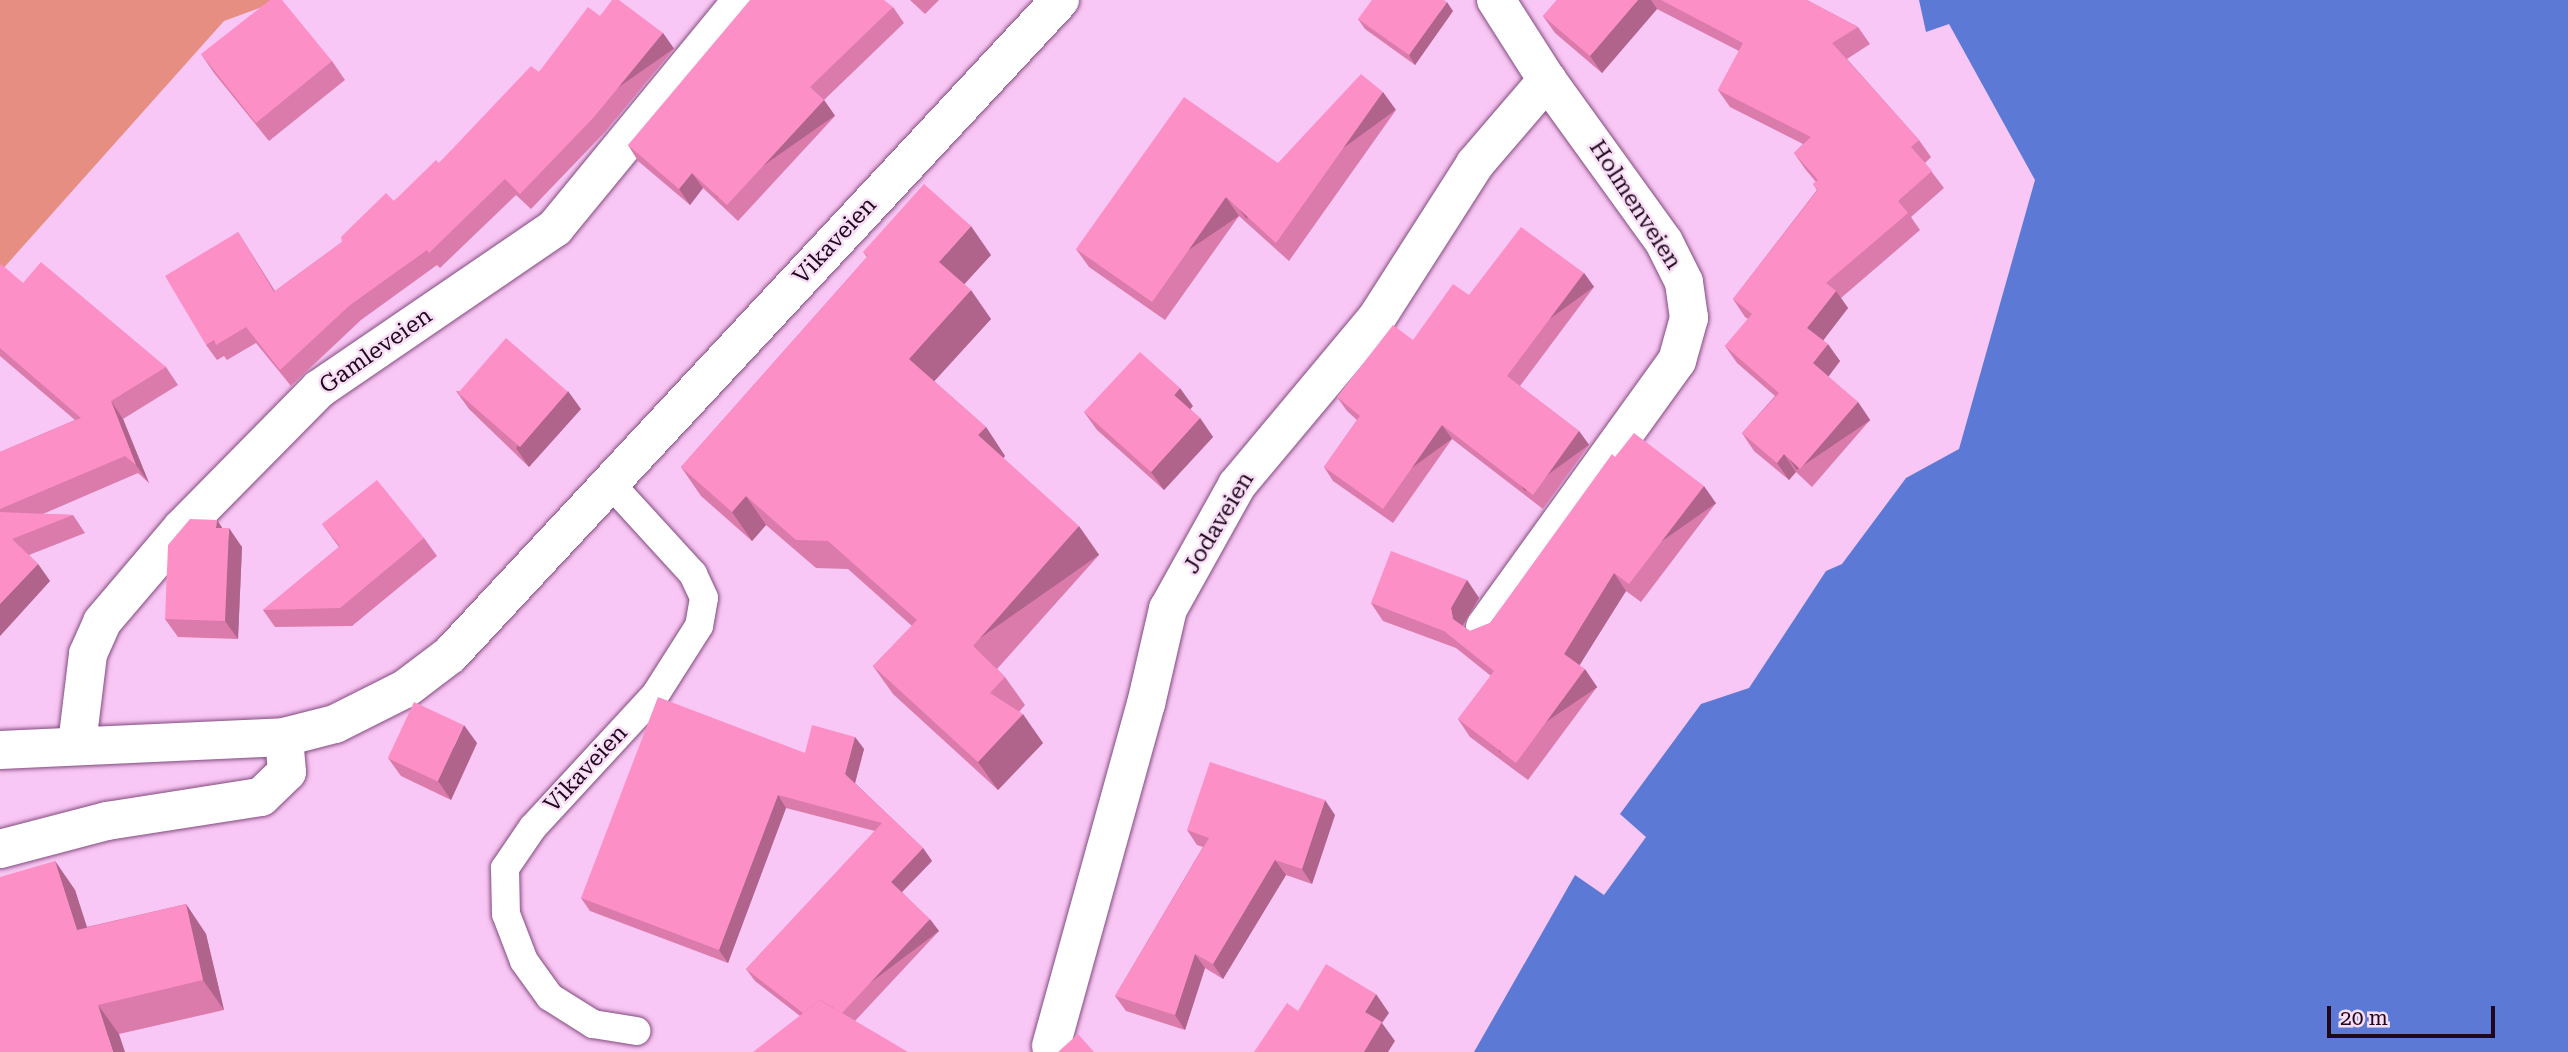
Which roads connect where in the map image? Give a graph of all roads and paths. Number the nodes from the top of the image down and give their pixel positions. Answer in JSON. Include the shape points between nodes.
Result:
{"nodes":[{"id":1,"x":742,"y":0,"type":"edge"},
{"id":2,"x":1060,"y":0,"type":"edge"},
{"id":3,"x":1496,"y":0,"type":"edge"},
{"id":4,"x":1547,"y":80,"type":"junction"},
{"id":5,"x":609,"y":482,"type":"junction"},
{"id":6,"x":1485,"y":627,"type":"edge"},
{"id":7,"x":284,"y":737,"type":"junction"},
{"id":8,"x":77,"y":744,"type":"junction"},
{"id":9,"x":0,"y":750,"type":"edge"},
{"id":10,"x":0,"y":849,"type":"edge"},
{"id":11,"x":636,"y":1031,"type":"dead end"},
{"id":12,"x":1051,"y":1046,"type":"dead end"}],
"edges":[{"from":1,"to":8,"type":"street","name":"Gamleveien","via":[[555,229],[319,389],[183,528],[102,622],[88,654]]},
{"from":2,"to":5,"type":"street","name":"Vikaveien"},
{"from":3,"to":4,"type":"street","name":"Holmenveien"},
{"from":4,"to":6,"type":"street","name":"Holmenveien","via":[[1664,242],[1684,282],[1689,318],[1677,361]]},
{"from":4,"to":12,"type":"street","name":"Jodaveien","via":[[1475,164],[1377,319],[1237,485],[1168,609]]},
{"from":5,"to":7,"type":"street","name":"Vikaveien","via":[[450,655],[405,689],[369,708],[335,724]]},
{"from":5,"to":11,"type":"lane","name":"Vikaveien","via":[[693,574],[704,598],[699,626],[655,695],[533,827],[505,869],[506,915],[524,961],[550,997],[593,1024]]},
{"from":7,"to":8,"type":"street","name":"Vikaveien"},
{"from":7,"to":10,"type":"street","via":[[287,772],[261,797],[107,821]]},
{"from":8,"to":9,"type":"street","name":"Vikaveien"}]}
